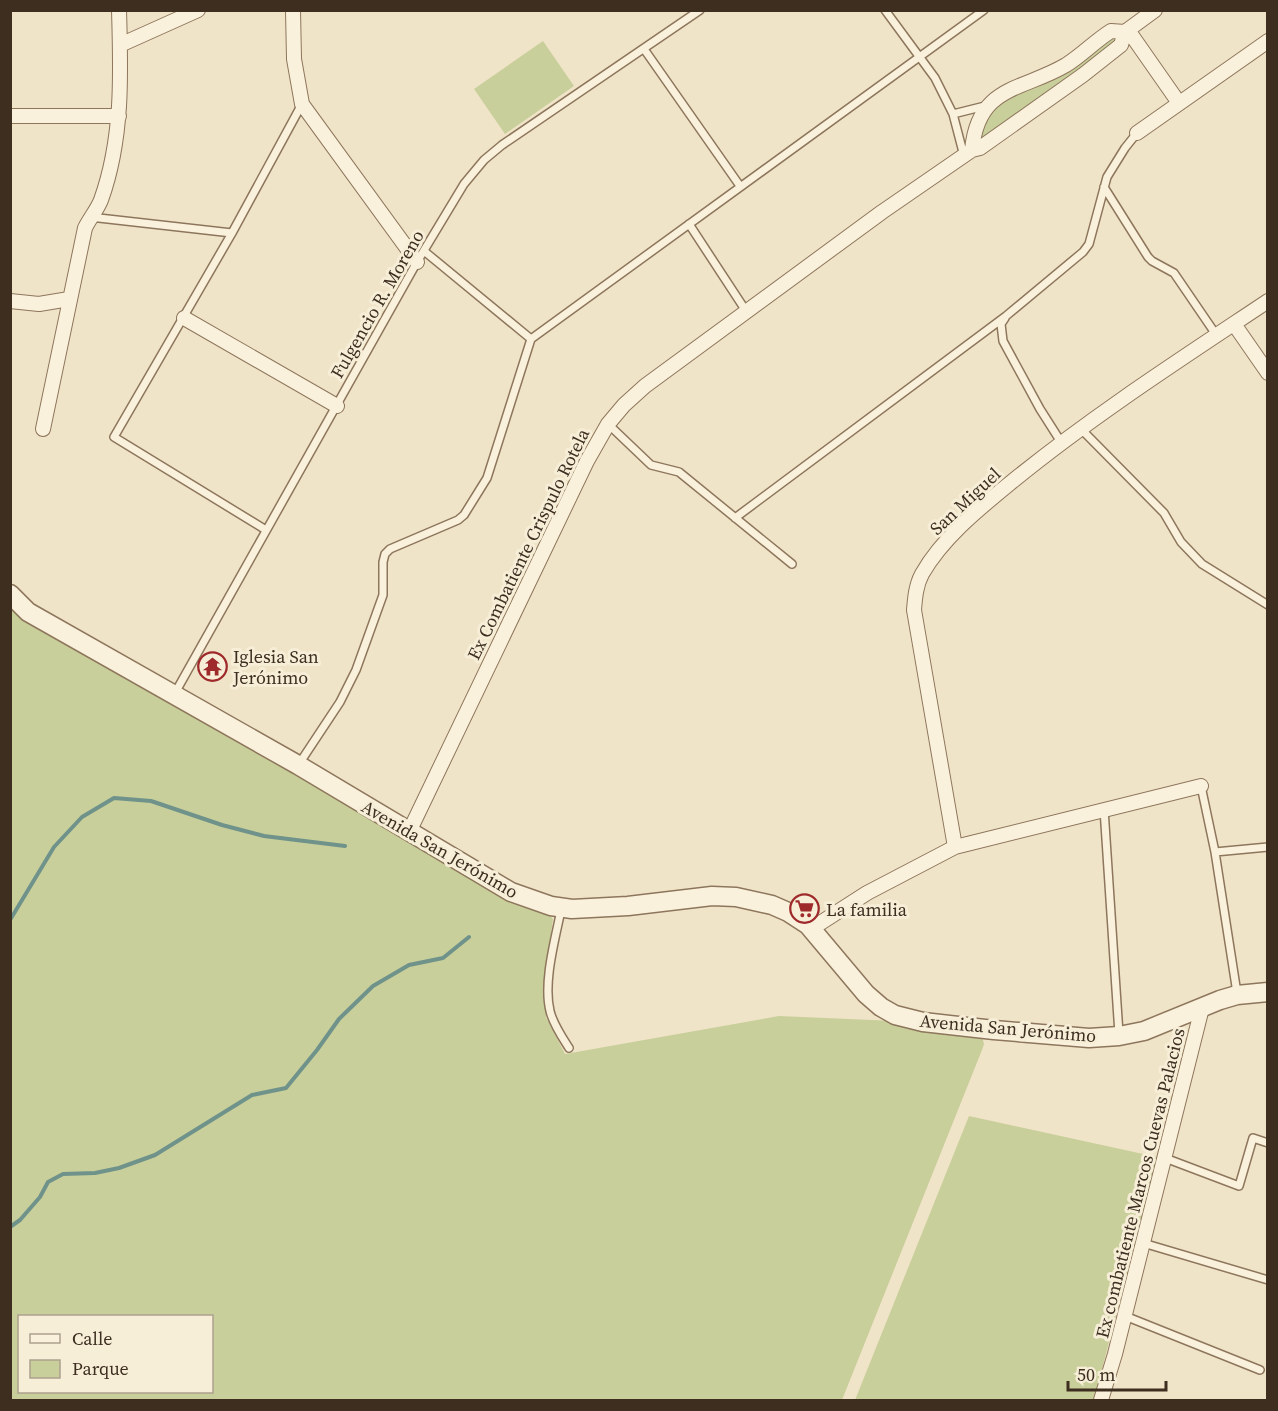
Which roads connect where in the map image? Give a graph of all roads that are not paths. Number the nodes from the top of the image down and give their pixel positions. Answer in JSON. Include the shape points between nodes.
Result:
{"nodes":[{"id":1,"x":119,"y":10,"type":"edge"},
{"id":2,"x":198,"y":10,"type":"edge"},
{"id":3,"x":293,"y":10,"type":"edge"},
{"id":4,"x":700,"y":10,"type":"edge"},
{"id":5,"x":885,"y":10,"type":"edge"},
{"id":6,"x":984,"y":10,"type":"edge"},
{"id":7,"x":1155,"y":10,"type":"edge"},
{"id":8,"x":1127,"y":31,"type":"junction"},
{"id":9,"x":1268,"y":40,"type":"edge"},
{"id":10,"x":120,"y":45,"type":"junction"},
{"id":11,"x":644,"y":49,"type":"junction"},
{"id":12,"x":920,"y":55,"type":"junction"},
{"id":13,"x":1179,"y":103,"type":"junction"},
{"id":14,"x":302,"y":104,"type":"junction"},
{"id":15,"x":990,"y":105,"type":"junction"},
{"id":16,"x":952,"y":114,"type":"junction"},
{"id":17,"x":10,"y":116,"type":"edge"},
{"id":18,"x":119,"y":116,"type":"junction"},
{"id":19,"x":1137,"y":134,"type":"joint"},
{"id":20,"x":968,"y":153,"type":"junction"},
{"id":21,"x":740,"y":186,"type":"junction"},
{"id":22,"x":1104,"y":187,"type":"junction"},
{"id":23,"x":90,"y":217,"type":"junction"},
{"id":24,"x":689,"y":224,"type":"junction"},
{"id":25,"x":232,"y":232,"type":"junction"},
{"id":26,"x":420,"y":257,"type":"junction"},
{"id":27,"x":69,"y":299,"type":"junction"},
{"id":28,"x":10,"y":301,"type":"edge"},
{"id":29,"x":1268,"y":302,"type":"edge"},
{"id":30,"x":747,"y":311,"type":"junction"},
{"id":31,"x":1006,"y":316,"type":"junction"},
{"id":32,"x":184,"y":318,"type":"junction"},
{"id":33,"x":1234,"y":324,"type":"junction"},
{"id":34,"x":1217,"y":336,"type":"junction"},
{"id":35,"x":531,"y":339,"type":"junction"},
{"id":36,"x":1268,"y":373,"type":"edge"},
{"id":37,"x":337,"y":406,"type":"junction"},
{"id":38,"x":608,"y":424,"type":"junction"},
{"id":39,"x":1080,"y":428,"type":"junction"},
{"id":40,"x":44,"y":429,"type":"dead end"},
{"id":41,"x":1061,"y":442,"type":"junction"},
{"id":42,"x":735,"y":518,"type":"junction"},
{"id":43,"x":266,"y":530,"type":"junction"},
{"id":44,"x":792,"y":564,"type":"dead end"},
{"id":45,"x":10,"y":594,"type":"edge"},
{"id":46,"x":1268,"y":605,"type":"edge"},
{"id":47,"x":174,"y":695,"type":"junction"},
{"id":48,"x":298,"y":765,"type":"junction"},
{"id":49,"x":1202,"y":786,"type":"joint"},
{"id":50,"x":1104,"y":809,"type":"junction"},
{"id":51,"x":410,"y":832,"type":"junction"},
{"id":52,"x":955,"y":847,"type":"junction"},
{"id":53,"x":1268,"y":847,"type":"edge"},
{"id":54,"x":1215,"y":852,"type":"junction"},
{"id":55,"x":561,"y":907,"type":"junction"},
{"id":56,"x":811,"y":929,"type":"junction"},
{"id":57,"x":1268,"y":992,"type":"edge"},
{"id":58,"x":1237,"y":995,"type":"junction"},
{"id":59,"x":1202,"y":1008,"type":"junction"},
{"id":60,"x":1119,"y":1036,"type":"junction"},
{"id":61,"x":569,"y":1048,"type":"dead end"},
{"id":62,"x":1268,"y":1143,"type":"edge"},
{"id":63,"x":1165,"y":1158,"type":"junction"},
{"id":64,"x":1143,"y":1243,"type":"junction"},
{"id":65,"x":1268,"y":1280,"type":"edge"},
{"id":66,"x":1125,"y":1316,"type":"junction"},
{"id":67,"x":1260,"y":1370,"type":"dead end"},
{"id":68,"x":1101,"y":1401,"type":"edge"}],
"edges":[{"from":1,"to":10,"type":"street"},
{"from":2,"to":10,"type":"street"},
{"from":3,"to":14,"type":"street","via":[[294,59]]},
{"from":4,"to":11,"type":"lane","name":"Fulgencio R. Moreno"},
{"from":5,"to":12,"type":"lane"},
{"from":6,"to":12,"type":"lane"},
{"from":7,"to":8,"type":"street","name":"Ex Combatiente Crispulo Rotela"},
{"from":8,"to":13,"type":"street"},
{"from":8,"to":15,"type":"street","name":"Ex Combatiente Crispulo Rotela","via":[[1107,33],[1065,65],[1008,90]]},
{"from":8,"to":20,"type":"street","name":"Ex Combatiente Crispulo Rotela","via":[[1121,45],[1061,92]]},
{"from":9,"to":13,"type":"street"},
{"from":10,"to":18,"type":"street"},
{"from":11,"to":21,"type":"lane"},
{"from":11,"to":26,"type":"lane","name":"Fulgencio R. Moreno","via":[[484,160],[464,184]]},
{"from":12,"to":16,"type":"lane"},
{"from":12,"to":21,"type":"lane"},
{"from":13,"to":19,"type":"street"},
{"from":14,"to":25,"type":"lane"},
{"from":14,"to":26,"type":"street"},
{"from":15,"to":16,"type":"lane"},
{"from":15,"to":20,"type":"street","name":"Ex Combatiente Crispulo Rotela"},
{"from":16,"to":20,"type":"lane"},
{"from":17,"to":18,"type":"street"},
{"from":18,"to":23,"type":"street","via":[[114,156],[100,201]]},
{"from":19,"to":22,"type":"lane","via":[[1113,165]]},
{"from":20,"to":30,"type":"street","name":"Ex Combatiente Crispulo Rotela"},
{"from":21,"to":24,"type":"lane"},
{"from":22,"to":31,"type":"lane","via":[[1089,244],[1083,252]]},
{"from":22,"to":34,"type":"lane","via":[[1148,257],[1174,273]]},
{"from":23,"to":25,"type":"lane"},
{"from":23,"to":27,"type":"street"},
{"from":24,"to":30,"type":"lane"},
{"from":24,"to":35,"type":"lane"},
{"from":25,"to":32,"type":"lane"},
{"from":26,"to":35,"type":"lane"},
{"from":26,"to":37,"type":"lane","name":"Fulgencio R. Moreno"},
{"from":27,"to":28,"type":"street","via":[[39,304]]},
{"from":27,"to":40,"type":"street"},
{"from":29,"to":33,"type":"street","name":"San Miguel"},
{"from":30,"to":38,"type":"street","name":"Ex Combatiente Crispulo Rotela","via":[[645,387]]},
{"from":31,"to":41,"type":"lane","via":[[1001,324],[1003,341]]},
{"from":31,"to":42,"type":"lane"},
{"from":32,"to":37,"type":"street"},
{"from":32,"to":43,"type":"lane","via":[[114,437]]},
{"from":33,"to":34,"type":"street","name":"San Miguel"},
{"from":33,"to":36,"type":"street"},
{"from":34,"to":39,"type":"street","name":"San Miguel"},
{"from":35,"to":48,"type":"lane","via":[[484,484],[458,520],[385,554],[383,595],[356,670],[340,702]]},
{"from":37,"to":43,"type":"lane","name":"Fulgencio R. Moreno"},
{"from":38,"to":42,"type":"lane","via":[[651,465],[679,472]]},
{"from":38,"to":51,"type":"street","name":"Ex Combatiente Crispulo Rotela","via":[[587,460]]},
{"from":39,"to":41,"type":"street","name":"San Miguel"},
{"from":39,"to":46,"type":"lane","via":[[1164,513],[1181,542],[1202,564]]},
{"from":41,"to":52,"type":"street","name":"San Miguel","via":[[944,543],[920,577],[915,594],[914,610]]},
{"from":42,"to":44,"type":"lane"},
{"from":43,"to":47,"type":"lane","name":"Fulgencio R. Moreno"},
{"from":45,"to":47,"type":"street","name":"Avenida San Jerónimo","via":[[28,612]]},
{"from":47,"to":48,"type":"street","name":"Avenida San Jerónimo"},
{"from":48,"to":51,"type":"street","name":"Avenida San Jerónimo"},
{"from":49,"to":50,"type":"street"},
{"from":49,"to":54,"type":"lane"},
{"from":50,"to":52,"type":"street"},
{"from":50,"to":60,"type":"lane"},
{"from":51,"to":55,"type":"street","name":"Avenida San Jerónimo","via":[[511,892]]},
{"from":52,"to":56,"type":"street","via":[[867,893]]},
{"from":53,"to":54,"type":"lane"},
{"from":54,"to":58,"type":"lane"},
{"from":55,"to":56,"type":"street","name":"Avenida San Jerónimo","via":[[594,909],[712,896],[736,897],[788,912]]},
{"from":55,"to":61,"type":"lane","via":[[548,983],[550,1011]]},
{"from":56,"to":60,"type":"street","name":"Avenida San Jerónimo","via":[[866,994],[895,1015],[994,1030],[1089,1038]]},
{"from":57,"to":58,"type":"street","name":"Avenida San Jerónimo"},
{"from":58,"to":59,"type":"street","name":"Avenida San Jerónimo"},
{"from":59,"to":60,"type":"street","name":"Avenida San Jerónimo","via":[[1144,1031]]},
{"from":59,"to":63,"type":"street","name":"Ex combatiente Marcos Cuevas Palacios"},
{"from":62,"to":63,"type":"lane","via":[[1253,1138],[1239,1186]]},
{"from":63,"to":64,"type":"street","name":"Ex combatiente Marcos Cuevas Palacios"},
{"from":64,"to":65,"type":"lane"},
{"from":64,"to":66,"type":"street","name":"Ex combatiente Marcos Cuevas Palacios"},
{"from":66,"to":67,"type":"lane"},
{"from":66,"to":68,"type":"street","name":"Ex combatiente Marcos Cuevas Palacios"}]}
